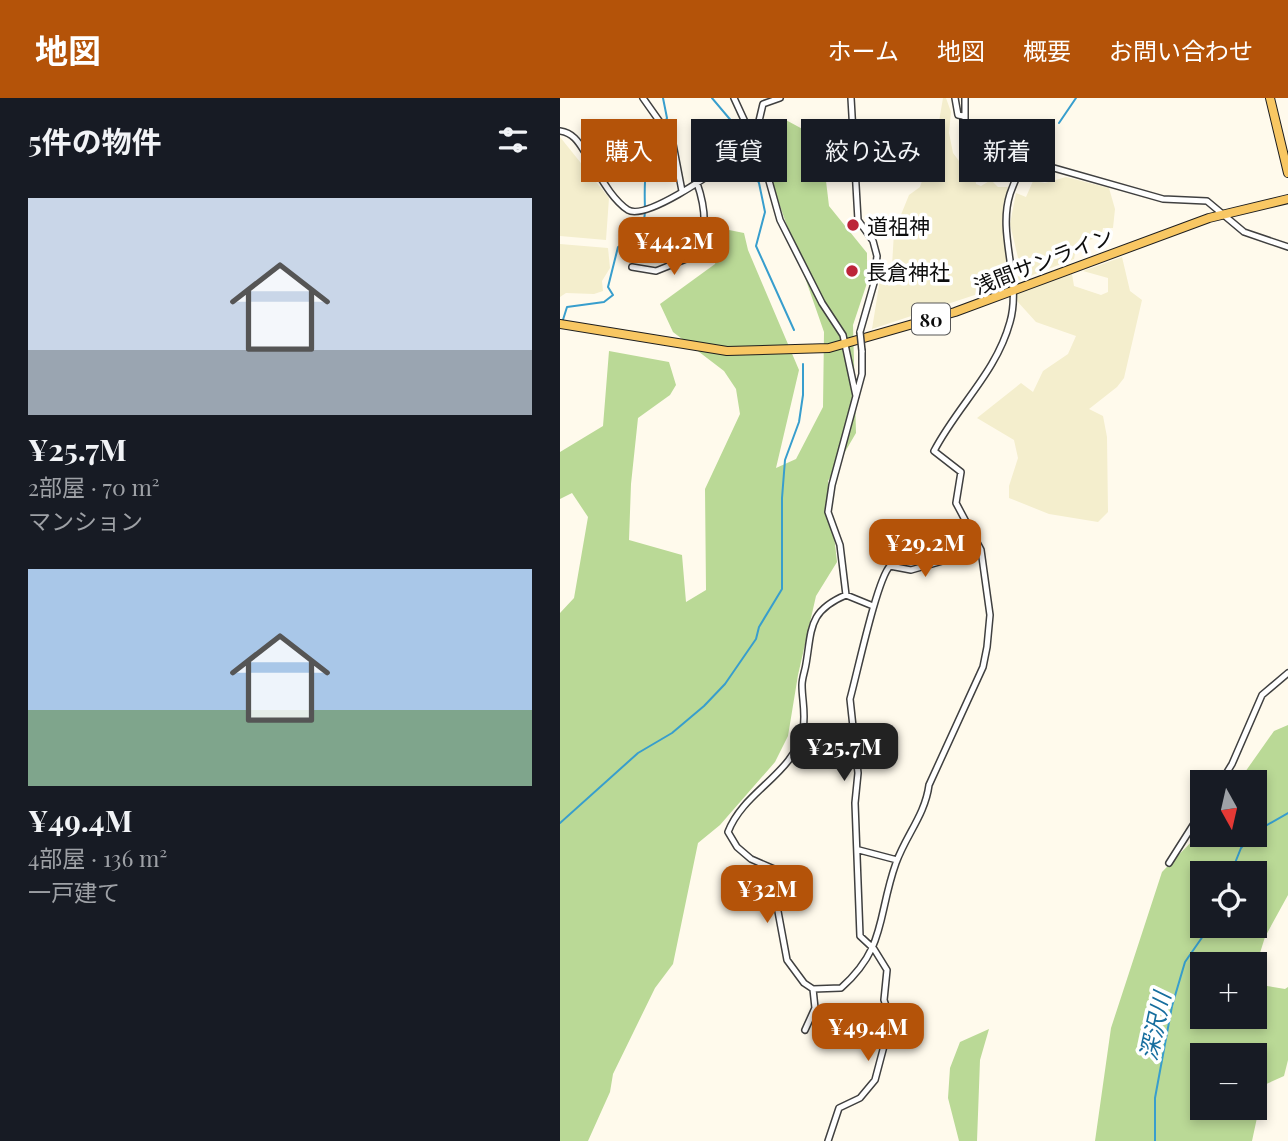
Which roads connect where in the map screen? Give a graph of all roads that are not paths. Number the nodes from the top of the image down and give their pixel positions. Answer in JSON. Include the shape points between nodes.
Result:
{"nodes":[{"id":1,"x":643,"y":98,"type":"edge"},
{"id":2,"x":734,"y":98,"type":"edge"},
{"id":3,"x":780,"y":98,"type":"edge"},
{"id":4,"x":851,"y":98,"type":"edge"},
{"id":5,"x":955,"y":98,"type":"edge"},
{"id":6,"x":965,"y":98,"type":"edge"},
{"id":7,"x":1270,"y":98,"type":"edge"},
{"id":8,"x":963,"y":116,"type":"junction"},
{"id":9,"x":742,"y":119,"type":"edge"},
{"id":10,"x":759,"y":119,"type":"edge"},
{"id":11,"x":964,"y":119,"type":"edge"},
{"id":12,"x":560,"y":131,"type":"edge"},
{"id":13,"x":1055,"y":168,"type":"edge"},
{"id":14,"x":1288,"y":173,"type":"edge"},
{"id":15,"x":769,"y":182,"type":"edge"},
{"id":16,"x":1016,"y":182,"type":"edge"},
{"id":17,"x":697,"y":183,"type":"joint"},
{"id":18,"x":682,"y":191,"type":"junction"},
{"id":19,"x":1288,"y":199,"type":"edge"},
{"id":20,"x":1224,"y":214,"type":"junction"},
{"id":21,"x":1288,"y":247,"type":"edge"},
{"id":22,"x":632,"y":267,"type":"dead end"},
{"id":23,"x":1013,"y":289,"type":"junction"},
{"id":24,"x":560,"y":324,"type":"edge"},
{"id":25,"x":847,"y":345,"type":"junction"},
{"id":26,"x":856,"y":396,"type":"junction"},
{"id":27,"x":981,"y":550,"type":"junction"},
{"id":28,"x":846,"y":595,"type":"junction"},
{"id":29,"x":873,"y":606,"type":"junction"},
{"id":30,"x":1288,"y":673,"type":"edge"},
{"id":31,"x":1228,"y":770,"type":"edge"},
{"id":32,"x":1190,"y":830,"type":"edge"},
{"id":33,"x":859,"y":850,"type":"junction"},
{"id":34,"x":897,"y":860,"type":"junction"},
{"id":35,"x":1169,"y":863,"type":"dead end"},
{"id":36,"x":874,"y":949,"type":"junction"},
{"id":37,"x":813,"y":989,"type":"junction"},
{"id":38,"x":805,"y":1030,"type":"dead end"},
{"id":39,"x":828,"y":1141,"type":"edge"}],
"edges":[{"from":1,"to":18,"type":"street","via":[[672,139]]},
{"from":2,"to":9,"type":"street"},
{"from":3,"to":10,"type":"street","via":[[763,104]]},
{"from":4,"to":26,"type":"street","bridge":true,"via":[[858,220],[873,240],[877,256],[860,332],[862,374]]},
{"from":5,"to":8,"type":"street","via":[[958,115]]},
{"from":6,"to":8,"type":"street"},
{"from":7,"to":14,"type":"main road"},
{"from":8,"to":11,"type":"street"},
{"from":12,"to":18,"type":"street","via":[[573,134],[629,211],[646,212]]},
{"from":13,"to":20,"type":"street","via":[[1163,199],[1200,199]]},
{"from":15,"to":25,"type":"street","via":[[780,220]]},
{"from":16,"to":23,"type":"street","via":[[1006,213]]},
{"from":17,"to":18,"type":"street"},
{"from":17,"to":22,"type":"street","via":[[705,220],[696,255],[656,271]]},
{"from":19,"to":20,"type":"main road","name":"浅間サンライン","number":"80"},
{"from":20,"to":21,"type":"street","via":[[1244,232]]},
{"from":20,"to":23,"type":"main road","name":"浅間サンライン","number":"80"},
{"from":23,"to":25,"type":"main road","name":"浅間サンライン","number":"80"},
{"from":23,"to":27,"type":"street","via":[[1011,320],[998,359],[934,451],[961,472],[956,503]]},
{"from":24,"to":25,"type":"main road","name":"浅間サンライン","number":"80","via":[[727,351]]},
{"from":25,"to":26,"type":"street"},
{"from":26,"to":28,"type":"street","via":[[828,512],[840,545]]},
{"from":27,"to":29,"type":"street","via":[[911,570],[890,566]]},
{"from":27,"to":34,"type":"street","via":[[990,615],[982,667],[929,785],[926,805]]},
{"from":28,"to":29,"type":"street"},
{"from":28,"to":37,"type":"street","via":[[823,608],[811,625],[802,685],[803,730],[797,748],[786,765],[754,793],[729,832],[751,859],[779,876],[776,906],[786,960]]},
{"from":29,"to":33,"type":"street","via":[[849,699],[858,773]]},
{"from":30,"to":31,"type":"street","via":[[1262,695]]},
{"from":32,"to":35,"type":"street"},
{"from":33,"to":34,"type":"street"},
{"from":33,"to":36,"type":"street","via":[[860,936]]},
{"from":34,"to":36,"type":"street"},
{"from":36,"to":37,"type":"street","via":[[841,988]]},
{"from":36,"to":39,"type":"street","via":[[887,970],[884,1000],[890,1017],[882,1061],[875,1080],[860,1098],[839,1108]]},
{"from":37,"to":38,"type":"street","via":[[814,1008]]}]}
